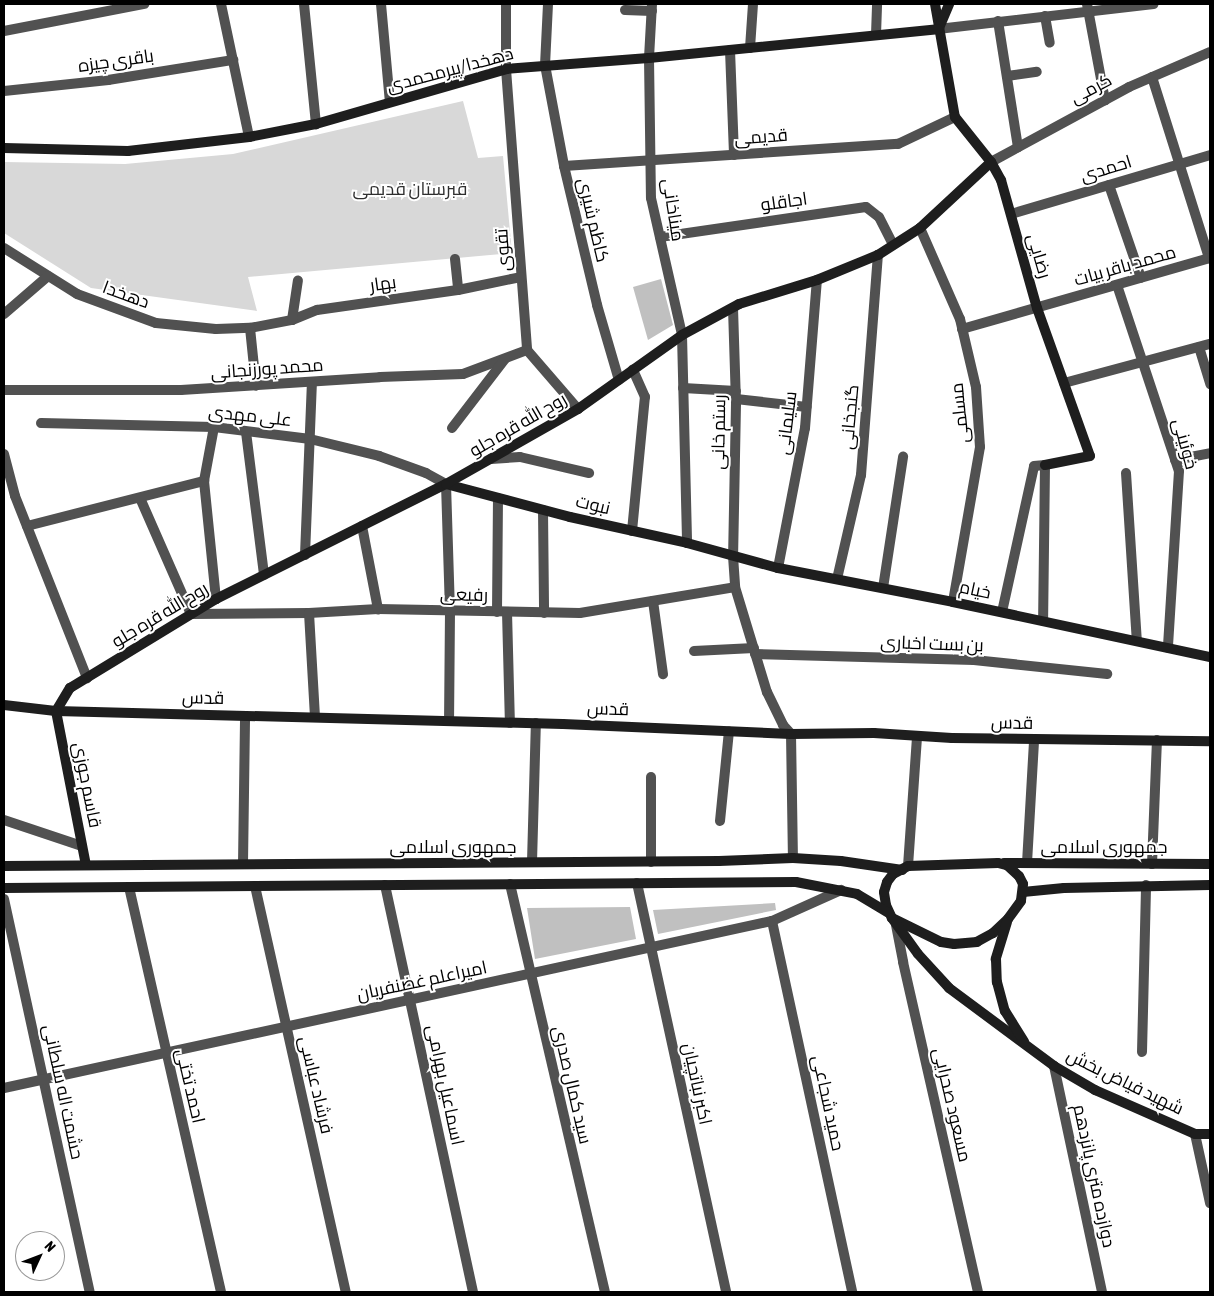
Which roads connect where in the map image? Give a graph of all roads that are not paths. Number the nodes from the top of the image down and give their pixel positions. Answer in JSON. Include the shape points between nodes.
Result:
{"nodes":[{"id":1,"x":144,"y":4,"type":"edge"},
{"id":2,"x":220,"y":4,"type":"edge"},
{"id":3,"x":304,"y":4,"type":"edge"},
{"id":4,"x":381,"y":4,"type":"edge"},
{"id":5,"x":506,"y":4,"type":"edge"},
{"id":6,"x":548,"y":4,"type":"edge"},
{"id":7,"x":752,"y":4,"type":"edge"},
{"id":8,"x":877,"y":4,"type":"edge"},
{"id":9,"x":935,"y":4,"type":"edge"},
{"id":10,"x":949,"y":4,"type":"edge"},
{"id":11,"x":1154,"y":4,"type":"edge"},
{"id":12,"x":652,"y":7,"type":"edge"},
{"id":13,"x":1087,"y":7,"type":"edge"},
{"id":14,"x":625,"y":10,"type":"dead end"},
{"id":15,"x":1045,"y":16,"type":"junction"},
{"id":16,"x":998,"y":21,"type":"junction"},
{"id":17,"x":938,"y":29,"type":"junction"},
{"id":18,"x":4,"y":31,"type":"edge"},
{"id":19,"x":876,"y":34,"type":"junction"},
{"id":20,"x":1050,"y":43,"type":"dead end"},
{"id":21,"x":750,"y":48,"type":"junction"},
{"id":22,"x":730,"y":50,"type":"junction"},
{"id":23,"x":1210,"y":52,"type":"edge"},
{"id":24,"x":649,"y":58,"type":"junction"},
{"id":25,"x":233,"y":60,"type":"junction"},
{"id":26,"x":545,"y":65,"type":"junction"},
{"id":27,"x":506,"y":69,"type":"junction"},
{"id":28,"x":1037,"y":72,"type":"dead end"},
{"id":29,"x":1007,"y":76,"type":"junction"},
{"id":30,"x":1152,"y":77,"type":"junction"},
{"id":31,"x":4,"y":91,"type":"edge"},
{"id":32,"x":1105,"y":100,"type":"junction"},
{"id":33,"x":390,"y":102,"type":"junction"},
{"id":34,"x":955,"y":117,"type":"junction"},
{"id":35,"x":316,"y":124,"type":"junction"},
{"id":36,"x":249,"y":137,"type":"junction"},
{"id":37,"x":1018,"y":147,"type":"junction"},
{"id":38,"x":4,"y":148,"type":"edge"},
{"id":39,"x":734,"y":155,"type":"junction"},
{"id":40,"x":1210,"y":155,"type":"edge"},
{"id":41,"x":651,"y":160,"type":"junction"},
{"id":42,"x":991,"y":162,"type":"junction"},
{"id":43,"x":1179,"y":164,"type":"junction"},
{"id":44,"x":564,"y":166,"type":"junction"},
{"id":45,"x":1109,"y":185,"type":"junction"},
{"id":46,"x":1010,"y":214,"type":"junction"},
{"id":47,"x":920,"y":228,"type":"junction"},
{"id":48,"x":660,"y":236,"type":"junction"},
{"id":49,"x":893,"y":244,"type":"junction"},
{"id":50,"x":4,"y":248,"type":"edge"},
{"id":51,"x":878,"y":255,"type":"junction"},
{"id":52,"x":1210,"y":258,"type":"edge"},
{"id":53,"x":455,"y":259,"type":"dead end"},
{"id":54,"x":48,"y":276,"type":"junction"},
{"id":55,"x":521,"y":277,"type":"junction"},
{"id":56,"x":1141,"y":278,"type":"junction"},
{"id":57,"x":298,"y":280,"type":"dead end"},
{"id":58,"x":816,"y":280,"type":"junction"},
{"id":59,"x":1118,"y":285,"type":"junction"},
{"id":60,"x":458,"y":290,"type":"junction"},
{"id":61,"x":733,"y":308,"type":"junction"},
{"id":62,"x":1037,"y":308,"type":"junction"},
{"id":63,"x":4,"y":314,"type":"edge"},
{"id":64,"x":292,"y":320,"type":"junction"},
{"id":65,"x":250,"y":328,"type":"junction"},
{"id":66,"x":962,"y":329,"type":"junction"},
{"id":67,"x":682,"y":335,"type":"junction"},
{"id":68,"x":1210,"y":344,"type":"edge"},
{"id":69,"x":1199,"y":347,"type":"junction"},
{"id":70,"x":527,"y":350,"type":"junction"},
{"id":71,"x":505,"y":358,"type":"junction"},
{"id":72,"x":1143,"y":362,"type":"junction"},
{"id":73,"x":633,"y":370,"type":"junction"},
{"id":74,"x":619,"y":380,"type":"junction"},
{"id":75,"x":312,"y":382,"type":"junction"},
{"id":76,"x":1064,"y":383,"type":"junction"},
{"id":77,"x":1210,"y":384,"type":"edge"},
{"id":78,"x":256,"y":386,"type":"junction"},
{"id":79,"x":683,"y":388,"type":"junction"},
{"id":80,"x":4,"y":390,"type":"edge"},
{"id":81,"x":736,"y":395,"type":"junction"},
{"id":82,"x":807,"y":407,"type":"junction"},
{"id":83,"x":578,"y":409,"type":"junction"},
{"id":84,"x":41,"y":423,"type":"dead end"},
{"id":85,"x":214,"y":427,"type":"junction"},
{"id":86,"x":452,"y":428,"type":"dead end"},
{"id":87,"x":246,"y":432,"type":"junction"},
{"id":88,"x":310,"y":439,"type":"junction"},
{"id":89,"x":1210,"y":453,"type":"edge"},
{"id":90,"x":4,"y":454,"type":"edge"},
{"id":91,"x":903,"y":457,"type":"dead end"},
{"id":92,"x":491,"y":459,"type":"junction"},
{"id":93,"x":1175,"y":460,"type":"junction"},
{"id":94,"x":1046,"y":465,"type":"junction"},
{"id":95,"x":1126,"y":473,"type":"dead end"},
{"id":96,"x":589,"y":474,"type":"dead end"},
{"id":97,"x":204,"y":481,"type":"junction"},
{"id":98,"x":446,"y":484,"type":"junction"},
{"id":99,"x":140,"y":498,"type":"junction"},
{"id":100,"x":498,"y":498,"type":"junction"},
{"id":101,"x":543,"y":510,"type":"junction"},
{"id":102,"x":27,"y":526,"type":"junction"},
{"id":103,"x":362,"y":526,"type":"junction"},
{"id":104,"x":632,"y":531,"type":"junction"},
{"id":105,"x":687,"y":543,"type":"junction"},
{"id":106,"x":305,"y":555,"type":"junction"},
{"id":107,"x":733,"y":556,"type":"junction"},
{"id":108,"x":778,"y":568,"type":"junction"},
{"id":109,"x":264,"y":575,"type":"junction"},
{"id":110,"x":838,"y":579,"type":"junction"},
{"id":111,"x":735,"y":587,"type":"junction"},
{"id":112,"x":883,"y":588,"type":"junction"},
{"id":113,"x":216,"y":599,"type":"junction"},
{"id":114,"x":653,"y":601,"type":"junction"},
{"id":115,"x":953,"y":602,"type":"junction"},
{"id":116,"x":378,"y":609,"type":"junction"},
{"id":117,"x":450,"y":611,"type":"junction"},
{"id":118,"x":502,"y":612,"type":"junction"},
{"id":119,"x":1002,"y":612,"type":"junction"},
{"id":120,"x":309,"y":613,"type":"junction"},
{"id":121,"x":544,"y":613,"type":"junction"},
{"id":122,"x":191,"y":614,"type":"junction"},
{"id":123,"x":1044,"y":621,"type":"junction"},
{"id":124,"x":1137,"y":641,"type":"junction"},
{"id":125,"x":1168,"y":648,"type":"junction"},
{"id":126,"x":694,"y":650,"type":"dead end"},
{"id":127,"x":755,"y":651,"type":"junction"},
{"id":128,"x":1210,"y":656,"type":"edge"},
{"id":129,"x":663,"y":674,"type":"dead end"},
{"id":130,"x":1107,"y":674,"type":"dead end"},
{"id":131,"x":87,"y":678,"type":"junction"},
{"id":132,"x":4,"y":705,"type":"edge"},
{"id":133,"x":56,"y":711,"type":"junction"},
{"id":134,"x":245,"y":716,"type":"junction"},
{"id":135,"x":316,"y":717,"type":"junction"},
{"id":136,"x":449,"y":721,"type":"junction"},
{"id":137,"x":510,"y":722,"type":"junction"},
{"id":138,"x":536,"y":723,"type":"junction"},
{"id":139,"x":729,"y":731,"type":"junction"},
{"id":140,"x":791,"y":734,"type":"junction"},
{"id":141,"x":917,"y":736,"type":"junction"},
{"id":142,"x":1034,"y":740,"type":"junction"},
{"id":143,"x":1157,"y":740,"type":"junction"},
{"id":144,"x":1210,"y":741,"type":"edge"},
{"id":145,"x":651,"y":777,"type":"dead end"},
{"id":146,"x":4,"y":820,"type":"edge"},
{"id":147,"x":720,"y":821,"type":"dead end"},
{"id":148,"x":82,"y":846,"type":"junction"},
{"id":149,"x":793,"y":858,"type":"junction"},
{"id":150,"x":532,"y":862,"type":"junction"},
{"id":151,"x":651,"y":862,"type":"junction"},
{"id":152,"x":998,"y":863,"type":"junction"},
{"id":153,"x":1027,"y":863,"type":"junction"},
{"id":154,"x":243,"y":864,"type":"junction"},
{"id":155,"x":1152,"y":864,"type":"junction"},
{"id":156,"x":1210,"y":864,"type":"edge"},
{"id":157,"x":86,"y":865,"type":"junction"},
{"id":158,"x":4,"y":866,"type":"edge"},
{"id":159,"x":906,"y":868,"type":"junction"},
{"id":160,"x":637,"y":883,"type":"junction"},
{"id":161,"x":510,"y":884,"type":"junction"},
{"id":162,"x":385,"y":885,"type":"junction"},
{"id":163,"x":1146,"y":885,"type":"junction"},
{"id":164,"x":1210,"y":885,"type":"edge"},
{"id":165,"x":255,"y":886,"type":"junction"},
{"id":166,"x":129,"y":887,"type":"junction"},
{"id":167,"x":4,"y":888,"type":"edge"},
{"id":168,"x":841,"y":890,"type":"junction"},
{"id":169,"x":1023,"y":892,"type":"junction"},
{"id":170,"x":4,"y":899,"type":"edge"},
{"id":171,"x":892,"y":919,"type":"junction"},
{"id":172,"x":1008,"y":919,"type":"junction"},
{"id":173,"x":772,"y":921,"type":"junction"},
{"id":174,"x":651,"y":948,"type":"junction"},
{"id":175,"x":530,"y":974,"type":"junction"},
{"id":176,"x":410,"y":1000,"type":"junction"},
{"id":177,"x":286,"y":1027,"type":"junction"},
{"id":178,"x":1029,"y":1049,"type":"junction"},
{"id":179,"x":1142,"y":1052,"type":"dead end"},
{"id":180,"x":165,"y":1053,"type":"junction"},
{"id":181,"x":1054,"y":1066,"type":"junction"},
{"id":182,"x":43,"y":1080,"type":"junction"},
{"id":183,"x":4,"y":1088,"type":"edge"},
{"id":184,"x":1196,"y":1134,"type":"junction"},
{"id":185,"x":1210,"y":1134,"type":"edge"},
{"id":186,"x":1210,"y":1203,"type":"edge"},
{"id":187,"x":90,"y":1292,"type":"edge"},
{"id":188,"x":221,"y":1292,"type":"edge"},
{"id":189,"x":346,"y":1292,"type":"edge"},
{"id":190,"x":473,"y":1292,"type":"edge"},
{"id":191,"x":605,"y":1292,"type":"edge"},
{"id":192,"x":726,"y":1292,"type":"edge"},
{"id":193,"x":852,"y":1292,"type":"edge"},
{"id":194,"x":978,"y":1292,"type":"edge"},
{"id":195,"x":1102,"y":1292,"type":"edge"}],
"edges":[{"from":1,"to":18,"type":"street"},
{"from":2,"to":25,"type":"street"},
{"from":3,"to":35,"type":"street"},
{"from":4,"to":33,"type":"street"},
{"from":5,"to":27,"type":"street","name":"تقوی"},
{"from":6,"to":26,"type":"street","name":"کاظم شیری"},
{"from":7,"to":21,"type":"street"},
{"from":8,"to":19,"type":"street"},
{"from":9,"to":17,"type":"main road","name":"رضایی"},
{"from":10,"to":17,"type":"main road"},
{"from":11,"to":13,"type":"street"},
{"from":12,"to":14,"type":"street"},
{"from":12,"to":24,"type":"street","name":"میناخانی"},
{"from":13,"to":15,"type":"street"},
{"from":13,"to":32,"type":"street"},
{"from":15,"to":16,"type":"street"},
{"from":15,"to":20,"type":"street"},
{"from":16,"to":17,"type":"street"},
{"from":16,"to":29,"type":"street"},
{"from":17,"to":19,"type":"main road","name":"دهخدا/پیرمحمدی"},
{"from":17,"to":34,"type":"main road","name":"رضایی"},
{"from":19,"to":21,"type":"main road","name":"دهخدا/پیرمحمدی"},
{"from":21,"to":22,"type":"main road","name":"دهخدا/پیرمحمدی"},
{"from":22,"to":24,"type":"main road","name":"دهخدا/پیرمحمدی"},
{"from":22,"to":39,"type":"street"},
{"from":23,"to":30,"type":"street","name":"کرمی"},
{"from":24,"to":26,"type":"main road","name":"دهخدا/پیرمحمدی"},
{"from":24,"to":41,"type":"street","name":"میناخانی"},
{"from":25,"to":31,"type":"street","name":"باقری چیزه","via":[[108,80]]},
{"from":25,"to":36,"type":"street"},
{"from":26,"to":27,"type":"main road","name":"دهخدا/پیرمحمدی"},
{"from":26,"to":44,"type":"street","name":"کاظم شیری"},
{"from":27,"to":33,"type":"main road","name":"دهخدا/پیرمحمدی"},
{"from":27,"to":55,"type":"street","name":"تقوی"},
{"from":28,"to":29,"type":"street"},
{"from":29,"to":37,"type":"street"},
{"from":30,"to":32,"type":"street","name":"کرمی"},
{"from":30,"to":43,"type":"street"},
{"from":32,"to":37,"type":"street","name":"کرمی"},
{"from":33,"to":35,"type":"main road","name":"دهخدا/پیرمحمدی"},
{"from":34,"to":39,"type":"street","name":"قدیمی","via":[[898,144]]},
{"from":34,"to":42,"type":"main road","name":"رضایی"},
{"from":35,"to":36,"type":"main road","name":"دهخدا/پیرمحمدی"},
{"from":36,"to":38,"type":"main road","name":"دهخدا/پیرمحمدی","via":[[128,150]]},
{"from":37,"to":42,"type":"street","name":"کرمی"},
{"from":39,"to":41,"type":"street","name":"قدیمی"},
{"from":40,"to":43,"type":"street","name":"احمدی"},
{"from":41,"to":44,"type":"street","name":"قدیمی"},
{"from":41,"to":48,"type":"street","name":"میناخانی","via":[[651,198]]},
{"from":42,"to":46,"type":"main road","name":"رضایی","via":[[1001,180]]},
{"from":42,"to":47,"type":"main road","name":"روح الله قره جلو"},
{"from":43,"to":45,"type":"street","name":"احمدی"},
{"from":43,"to":52,"type":"street"},
{"from":44,"to":74,"type":"street","name":"کاظم شیری","via":[[596,305]]},
{"from":45,"to":46,"type":"street","name":"احمدی"},
{"from":45,"to":56,"type":"street"},
{"from":46,"to":62,"type":"main road","name":"رضایی"},
{"from":47,"to":49,"type":"main road","name":"روح الله قره جلو"},
{"from":47,"to":66,"type":"street","name":"مسلمی"},
{"from":48,"to":49,"type":"street","name":"اجاقلو","via":[[866,207],[879,217]]},
{"from":48,"to":67,"type":"street","name":"میناخانی"},
{"from":49,"to":51,"type":"main road","name":"روح الله قره جلو"},
{"from":50,"to":54,"type":"street","name":"دهخدا"},
{"from":51,"to":58,"type":"main road","name":"روح الله قره جلو"},
{"from":51,"to":110,"type":"street","name":"گنجخانی","via":[[861,475]]},
{"from":52,"to":56,"type":"street","name":"محمد باقر بیات"},
{"from":53,"to":60,"type":"street"},
{"from":54,"to":63,"type":"street"},
{"from":54,"to":65,"type":"street","name":"دهخدا","via":[[77,294],[156,323],[216,329]]},
{"from":55,"to":60,"type":"street","name":"بهار"},
{"from":55,"to":70,"type":"street","name":"تقوی"},
{"from":56,"to":59,"type":"street","name":"محمد باقر بیات"},
{"from":57,"to":64,"type":"street"},
{"from":58,"to":61,"type":"main road","name":"روح الله قره جلو"},
{"from":58,"to":82,"type":"street","name":"سلیمانی"},
{"from":59,"to":62,"type":"street","name":"محمد باقر بیات"},
{"from":59,"to":72,"type":"street","name":"خوئینی"},
{"from":60,"to":64,"type":"street","name":"بهار","via":[[317,310]]},
{"from":61,"to":67,"type":"main road","name":"روح الله قره جلو"},
{"from":61,"to":81,"type":"street","name":"رستم خانی"},
{"from":62,"to":66,"type":"street","name":"محمد باقر بیات"},
{"from":62,"to":76,"type":"main road","name":"رضایی"},
{"from":64,"to":65,"type":"street","name":"بهار"},
{"from":65,"to":78,"type":"street"},
{"from":66,"to":115,"type":"street","name":"مسلمی","via":[[976,387],[980,447]]},
{"from":67,"to":73,"type":"main road","name":"روح الله قره جلو"},
{"from":67,"to":79,"type":"street","name":"میناخانی"},
{"from":68,"to":69,"type":"street"},
{"from":69,"to":72,"type":"street"},
{"from":69,"to":77,"type":"street"},
{"from":70,"to":71,"type":"street","name":"محمد پورزنجانی"},
{"from":70,"to":83,"type":"street"},
{"from":71,"to":75,"type":"street","name":"محمد پورزنجانی","via":[[463,374]]},
{"from":71,"to":86,"type":"street"},
{"from":72,"to":76,"type":"street"},
{"from":72,"to":93,"type":"street","name":"خوئینی"},
{"from":73,"to":74,"type":"main road","name":"روح الله قره جلو"},
{"from":73,"to":104,"type":"street","via":[[645,397]]},
{"from":74,"to":83,"type":"main road","name":"روح الله قره جلو"},
{"from":75,"to":78,"type":"street","name":"محمد پورزنجانی"},
{"from":75,"to":88,"type":"street"},
{"from":76,"to":94,"type":"main road","name":"رضایی","via":[[1090,456]]},
{"from":78,"to":80,"type":"street","name":"محمد پورزنجانی","via":[[181,390]]},
{"from":79,"to":81,"type":"street"},
{"from":79,"to":105,"type":"street","name":"میناخانی"},
{"from":81,"to":82,"type":"street"},
{"from":81,"to":107,"type":"street","name":"رستم خانی"},
{"from":82,"to":108,"type":"street","name":"سلیمانی"},
{"from":83,"to":92,"type":"main road","name":"روح الله قره جلو"},
{"from":84,"to":85,"type":"street","name":"علی مهدی"},
{"from":85,"to":87,"type":"street","name":"علی مهدی"},
{"from":85,"to":97,"type":"street"},
{"from":87,"to":88,"type":"street","name":"علی مهدی"},
{"from":87,"to":109,"type":"street"},
{"from":88,"to":98,"type":"street","name":"علی مهدی","via":[[378,456],[426,473]]},
{"from":88,"to":106,"type":"street"},
{"from":89,"to":93,"type":"street"},
{"from":90,"to":102,"type":"street"},
{"from":91,"to":112,"type":"street"},
{"from":92,"to":96,"type":"street","via":[[520,457]]},
{"from":92,"to":98,"type":"main road","name":"روح الله قره جلو"},
{"from":93,"to":125,"type":"street","name":"خوئینی","via":[[1179,471]]},
{"from":94,"to":119,"type":"street","via":[[1034,466]]},
{"from":94,"to":123,"type":"street"},
{"from":95,"to":124,"type":"street"},
{"from":97,"to":99,"type":"street"},
{"from":97,"to":113,"type":"street"},
{"from":98,"to":100,"type":"main road","name":"نبوت"},
{"from":98,"to":103,"type":"main road","name":"روح الله قره جلو"},
{"from":98,"to":117,"type":"street"},
{"from":99,"to":102,"type":"street"},
{"from":99,"to":122,"type":"street"},
{"from":100,"to":101,"type":"main road","name":"نبوت"},
{"from":100,"to":118,"type":"street"},
{"from":101,"to":104,"type":"main road","name":"نبوت"},
{"from":101,"to":121,"type":"street"},
{"from":102,"to":131,"type":"street"},
{"from":103,"to":106,"type":"main road","name":"روح الله قره جلو"},
{"from":103,"to":116,"type":"street"},
{"from":104,"to":105,"type":"main road","name":"نبوت"},
{"from":105,"to":107,"type":"main road","name":"نبوت"},
{"from":106,"to":109,"type":"main road","name":"روح الله قره جلو"},
{"from":107,"to":108,"type":"main road","name":"خیام"},
{"from":107,"to":111,"type":"street","name":"رستم خانی"},
{"from":108,"to":110,"type":"main road","name":"خیام"},
{"from":109,"to":113,"type":"main road","name":"روح الله قره جلو"},
{"from":110,"to":112,"type":"main road","name":"خیام"},
{"from":111,"to":114,"type":"street","name":"رفیعی"},
{"from":111,"to":127,"type":"street","name":"رستم خانی"},
{"from":112,"to":115,"type":"main road","name":"خیام"},
{"from":113,"to":122,"type":"main road","name":"روح الله قره جلو"},
{"from":114,"to":121,"type":"street","name":"رفیعی","via":[[580,613]]},
{"from":114,"to":129,"type":"street"},
{"from":115,"to":119,"type":"main road","name":"خیام"},
{"from":116,"to":117,"type":"street","name":"رفیعی"},
{"from":116,"to":120,"type":"street","name":"رفیعی"},
{"from":117,"to":118,"type":"street","name":"رفیعی"},
{"from":117,"to":136,"type":"street"},
{"from":118,"to":121,"type":"street","name":"رفیعی"},
{"from":118,"to":137,"type":"street"},
{"from":119,"to":123,"type":"main road","name":"خیام"},
{"from":120,"to":122,"type":"street","name":"رفیعی"},
{"from":120,"to":135,"type":"street"},
{"from":122,"to":131,"type":"main road","name":"روح الله قره جلو"},
{"from":123,"to":124,"type":"main road","name":"خیام"},
{"from":124,"to":125,"type":"main road","name":"خیام"},
{"from":125,"to":128,"type":"main road","name":"خیام"},
{"from":126,"to":127,"type":"street","name":"بن بست اخباری"},
{"from":127,"to":130,"type":"street","name":"بن بست اخباری","via":[[974,660]]},
{"from":127,"to":140,"type":"street","name":"رستم خانی","via":[[767,692]]},
{"from":131,"to":133,"type":"main road","name":"روح الله قره جلو","via":[[70,688]]},
{"from":132,"to":133,"type":"main road","name":"قدس"},
{"from":133,"to":134,"type":"main road","name":"قدس"},
{"from":133,"to":148,"type":"main road","name":"قاسم جوزی"},
{"from":134,"to":135,"type":"main road","name":"قدس"},
{"from":134,"to":154,"type":"street"},
{"from":135,"to":136,"type":"main road","name":"قدس"},
{"from":136,"to":137,"type":"main road","name":"قدس"},
{"from":137,"to":138,"type":"main road","name":"قدس"},
{"from":138,"to":139,"type":"main road","name":"قدس"},
{"from":138,"to":150,"type":"street"},
{"from":139,"to":140,"type":"main road","name":"قدس"},
{"from":139,"to":147,"type":"street"},
{"from":140,"to":141,"type":"main road","name":"قدس"},
{"from":140,"to":149,"type":"street"},
{"from":141,"to":142,"type":"main road","name":"قدس"},
{"from":141,"to":159,"type":"street"},
{"from":142,"to":143,"type":"main road","name":"قدس"},
{"from":142,"to":153,"type":"street"},
{"from":143,"to":144,"type":"main road","name":"قدس"},
{"from":143,"to":155,"type":"street"},
{"from":145,"to":151,"type":"street"},
{"from":146,"to":148,"type":"street"},
{"from":148,"to":157,"type":"main road","name":"قاسم جوزی"},
{"from":149,"to":151,"type":"main road","name":"جمهوری اسلامی"},
{"from":149,"to":159,"type":"main road","name":"جمهوری اسلامی"},
{"from":150,"to":151,"type":"main road","name":"جمهوری اسلامی"},
{"from":150,"to":154,"type":"main road","name":"جمهوری اسلامی"},
{"from":152,"to":153,"type":"main road","name":"جمهوری اسلامی"},
{"from":152,"to":159,"type":"main road","name":"جمهوری اسلامی"},
{"from":152,"to":169,"type":"main road","via":[[1007,865],[1019,876]]},
{"from":153,"to":155,"type":"main road","name":"جمهوری اسلامی"},
{"from":154,"to":157,"type":"main road","name":"جمهوری اسلامی"},
{"from":155,"to":156,"type":"main road","name":"جمهوری اسلامی"},
{"from":157,"to":158,"type":"main road","name":"جمهوری اسلامی"},
{"from":159,"to":171,"type":"main road","via":[[893,874],[884,892]]},
{"from":160,"to":161,"type":"main road","name":"جمهوری اسلامی"},
{"from":160,"to":168,"type":"main road","name":"جمهوری اسلامی","via":[[796,882]]},
{"from":160,"to":174,"type":"street","name":"اکبر نباتچیان"},
{"from":161,"to":162,"type":"main road","name":"جمهوری اسلامی"},
{"from":161,"to":175,"type":"street","name":"سید کمال صدری"},
{"from":162,"to":165,"type":"main road","name":"جمهوری اسلامی"},
{"from":162,"to":176,"type":"street","name":"اسماعیل بهرامی"},
{"from":163,"to":164,"type":"main road"},
{"from":163,"to":169,"type":"main road"},
{"from":163,"to":179,"type":"street"},
{"from":165,"to":166,"type":"main road","name":"جمهوری اسلامی"},
{"from":165,"to":177,"type":"street","name":"فرشاد عباسی"},
{"from":166,"to":167,"type":"main road","name":"جمهوری اسلامی"},
{"from":166,"to":180,"type":"street","name":"احمد تختی"},
{"from":168,"to":171,"type":"main road","name":"جمهوری اسلامی","via":[[856,894]]},
{"from":168,"to":173,"type":"street","name":"امیراعلم غضنفریان"},
{"from":169,"to":172,"type":"main road"},
{"from":170,"to":182,"type":"street","name":"حشمت اله سلطانی"},
{"from":171,"to":172,"type":"main road","name":"جمهوری اسلامی","via":[[934,939],[954,944],[977,942]]},
{"from":171,"to":178,"type":"main road","name":"شهید فیاض بخش","via":[[949,988]]},
{"from":171,"to":194,"type":"street","name":"مسعود صحرایی"},
{"from":172,"to":178,"type":"main road","via":[[996,959],[997,982],[1005,1012]]},
{"from":173,"to":174,"type":"street","name":"امیراعلم غضنفریان"},
{"from":173,"to":193,"type":"street","name":"حمید شجاعی"},
{"from":174,"to":175,"type":"street","name":"امیراعلم غضنفریان"},
{"from":174,"to":192,"type":"street","name":"اکبر نباتچیان"},
{"from":175,"to":176,"type":"street","name":"امیراعلم غضنفریان"},
{"from":175,"to":191,"type":"street","name":"سید کمال صدری"},
{"from":176,"to":177,"type":"street","name":"امیراعلم غضنفریان"},
{"from":176,"to":190,"type":"street","name":"اسماعیل بهرامی"},
{"from":177,"to":180,"type":"street","name":"امیراعلم غضنفریان"},
{"from":177,"to":189,"type":"street","name":"فرشاد عباسی"},
{"from":178,"to":181,"type":"main road","name":"شهید فیاض بخش"},
{"from":180,"to":182,"type":"street","name":"امیراعلم غضنفریان"},
{"from":180,"to":188,"type":"street","name":"احمد تختی"},
{"from":181,"to":184,"type":"main road","name":"شهید فیاض بخش","via":[[1095,1090]]},
{"from":181,"to":195,"type":"street","name":"دوازده متری پانزدهم"},
{"from":182,"to":183,"type":"street","name":"امیراعلم غضنفریان"},
{"from":182,"to":187,"type":"street","name":"حشمت اله سلطانی"},
{"from":184,"to":185,"type":"main road","name":"شهید فیاض بخش"},
{"from":184,"to":186,"type":"street"}]}
